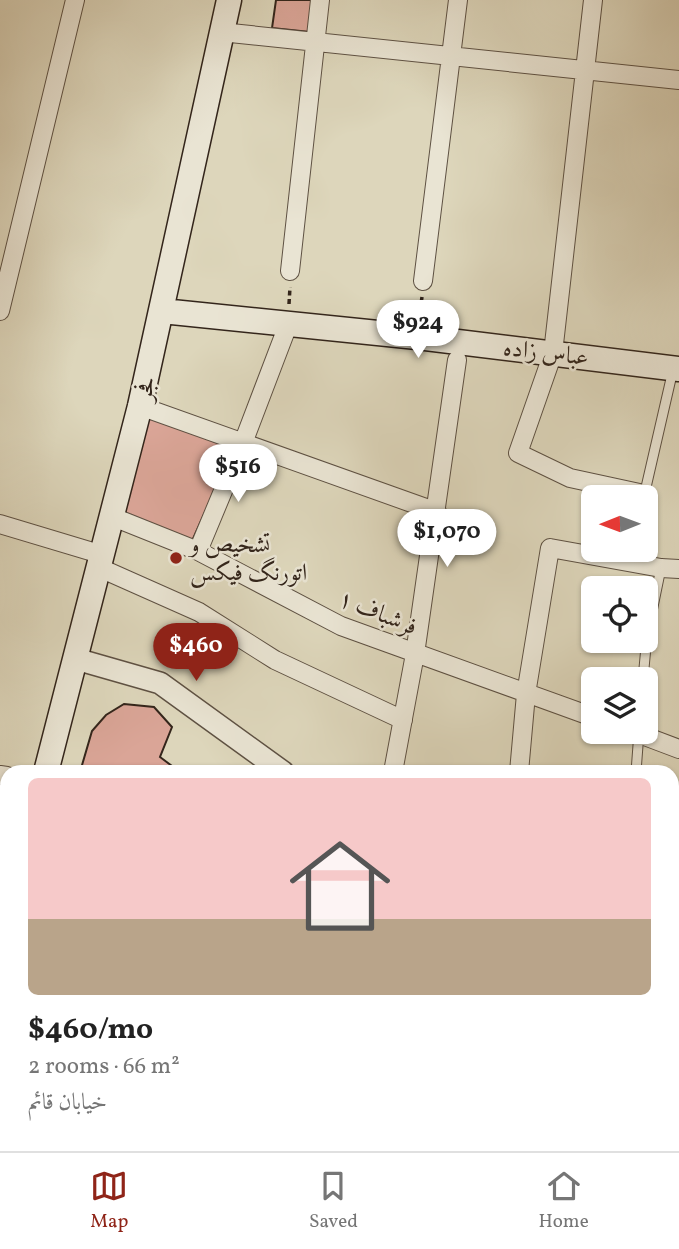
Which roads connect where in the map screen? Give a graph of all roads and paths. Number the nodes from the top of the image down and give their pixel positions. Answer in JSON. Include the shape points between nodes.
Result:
{"nodes":[{"id":1,"x":75,"y":0,"type":"edge"},
{"id":2,"x":229,"y":0,"type":"edge"},
{"id":3,"x":320,"y":0,"type":"edge"},
{"id":4,"x":458,"y":0,"type":"edge"},
{"id":5,"x":593,"y":0,"type":"edge"},
{"id":6,"x":221,"y":33,"type":"junction"},
{"id":7,"x":315,"y":43,"type":"junction"},
{"id":8,"x":453,"y":56,"type":"junction"},
{"id":9,"x":586,"y":70,"type":"junction"},
{"id":10,"x":679,"y":80,"type":"edge"},
{"id":11,"x":290,"y":271,"type":"joint"},
{"id":12,"x":424,"y":281,"type":"joint"},
{"id":13,"x":0,"y":311,"type":"edge"},
{"id":14,"x":162,"y":312,"type":"junction"},
{"id":15,"x":288,"y":325,"type":"junction"},
{"id":16,"x":417,"y":337,"type":"junction"},
{"id":17,"x":553,"y":354,"type":"junction"},
{"id":18,"x":457,"y":360,"type":"dead end"},
{"id":19,"x":676,"y":369,"type":"edge"},
{"id":20,"x":141,"y":406,"type":"junction"},
{"id":21,"x":243,"y":443,"type":"junction"},
{"id":22,"x":599,"y":485,"type":"edge"},
{"id":23,"x":647,"y":485,"type":"edge"},
{"id":24,"x":437,"y":512,"type":"junction"},
{"id":25,"x":113,"y":517,"type":"junction"},
{"id":26,"x":0,"y":524,"type":"edge"},
{"id":27,"x":198,"y":551,"type":"junction"},
{"id":28,"x":581,"y":551,"type":"edge"},
{"id":29,"x":102,"y":561,"type":"junction"},
{"id":30,"x":648,"y":562,"type":"edge"},
{"id":31,"x":670,"y":569,"type":"edge"},
{"id":32,"x":415,"y":654,"type":"junction"},
{"id":33,"x":76,"y":659,"type":"junction"},
{"id":34,"x":644,"y":667,"type":"edge"},
{"id":35,"x":526,"y":694,"type":"junction"},
{"id":36,"x":581,"y":713,"type":"edge"},
{"id":37,"x":403,"y":720,"type":"junction"},
{"id":38,"x":658,"y":740,"type":"edge"},
{"id":39,"x":637,"y":744,"type":"edge"},
{"id":40,"x":679,"y":749,"type":"edge"},
{"id":41,"x":48,"y":765,"type":"edge"},
{"id":42,"x":273,"y":765,"type":"edge"},
{"id":43,"x":394,"y":765,"type":"edge"},
{"id":44,"x":520,"y":765,"type":"edge"},
{"id":45,"x":636,"y":765,"type":"edge"}],
"edges":[{"from":1,"to":13,"type":"street"},
{"from":2,"to":6,"type":"main road","name":"فجر"},
{"from":3,"to":7,"type":"street"},
{"from":4,"to":8,"type":"street"},
{"from":5,"to":9,"type":"street"},
{"from":6,"to":7,"type":"street"},
{"from":6,"to":14,"type":"main road","name":"فجر"},
{"from":7,"to":8,"type":"street"},
{"from":7,"to":11,"type":"street"},
{"from":8,"to":9,"type":"street"},
{"from":8,"to":12,"type":"street"},
{"from":9,"to":10,"type":"street"},
{"from":9,"to":17,"type":"street"},
{"from":11,"to":15,"type":"path"},
{"from":12,"to":16,"type":"path"},
{"from":14,"to":15,"type":"main road","name":"عباس زاده"},
{"from":14,"to":20,"type":"main road","name":"فجر"},
{"from":15,"to":16,"type":"main road","name":"عباس زاده"},
{"from":15,"to":21,"type":"street"},
{"from":16,"to":17,"type":"main road","name":"عباس زاده"},
{"from":17,"to":19,"type":"main road","name":"عباس زاده"},
{"from":17,"to":22,"type":"street","via":[[518,453],[570,478]]},
{"from":18,"to":24,"type":"street"},
{"from":19,"to":23,"type":"lane"},
{"from":20,"to":21,"type":"street"},
{"from":20,"to":25,"type":"main road","name":"فجر"},
{"from":21,"to":24,"type":"street"},
{"from":21,"to":27,"type":"street"},
{"from":24,"to":32,"type":"street"},
{"from":25,"to":27,"type":"street","name":"فرشباف ۱"},
{"from":25,"to":29,"type":"main road","name":"فجر"},
{"from":26,"to":29,"type":"street"},
{"from":27,"to":32,"type":"street","name":"فرشباف ۱","via":[[341,626]]},
{"from":28,"to":35,"type":"street","via":[[550,548]]},
{"from":29,"to":33,"type":"main road","name":"فجر"},
{"from":29,"to":37,"type":"street","via":[[199,612],[275,660]]},
{"from":30,"to":31,"type":"street"},
{"from":31,"to":34,"type":"lane","via":[[647,636]]},
{"from":32,"to":35,"type":"street","name":"فرشباف ۱"},
{"from":32,"to":37,"type":"street"},
{"from":33,"to":41,"type":"main road","name":"فجر"},
{"from":33,"to":42,"type":"street","via":[[160,683]]},
{"from":35,"to":36,"type":"street","name":"فرشباف ۱"},
{"from":35,"to":44,"type":"street"},
{"from":37,"to":43,"type":"street"},
{"from":38,"to":40,"type":"street"},
{"from":39,"to":45,"type":"lane"}]}
